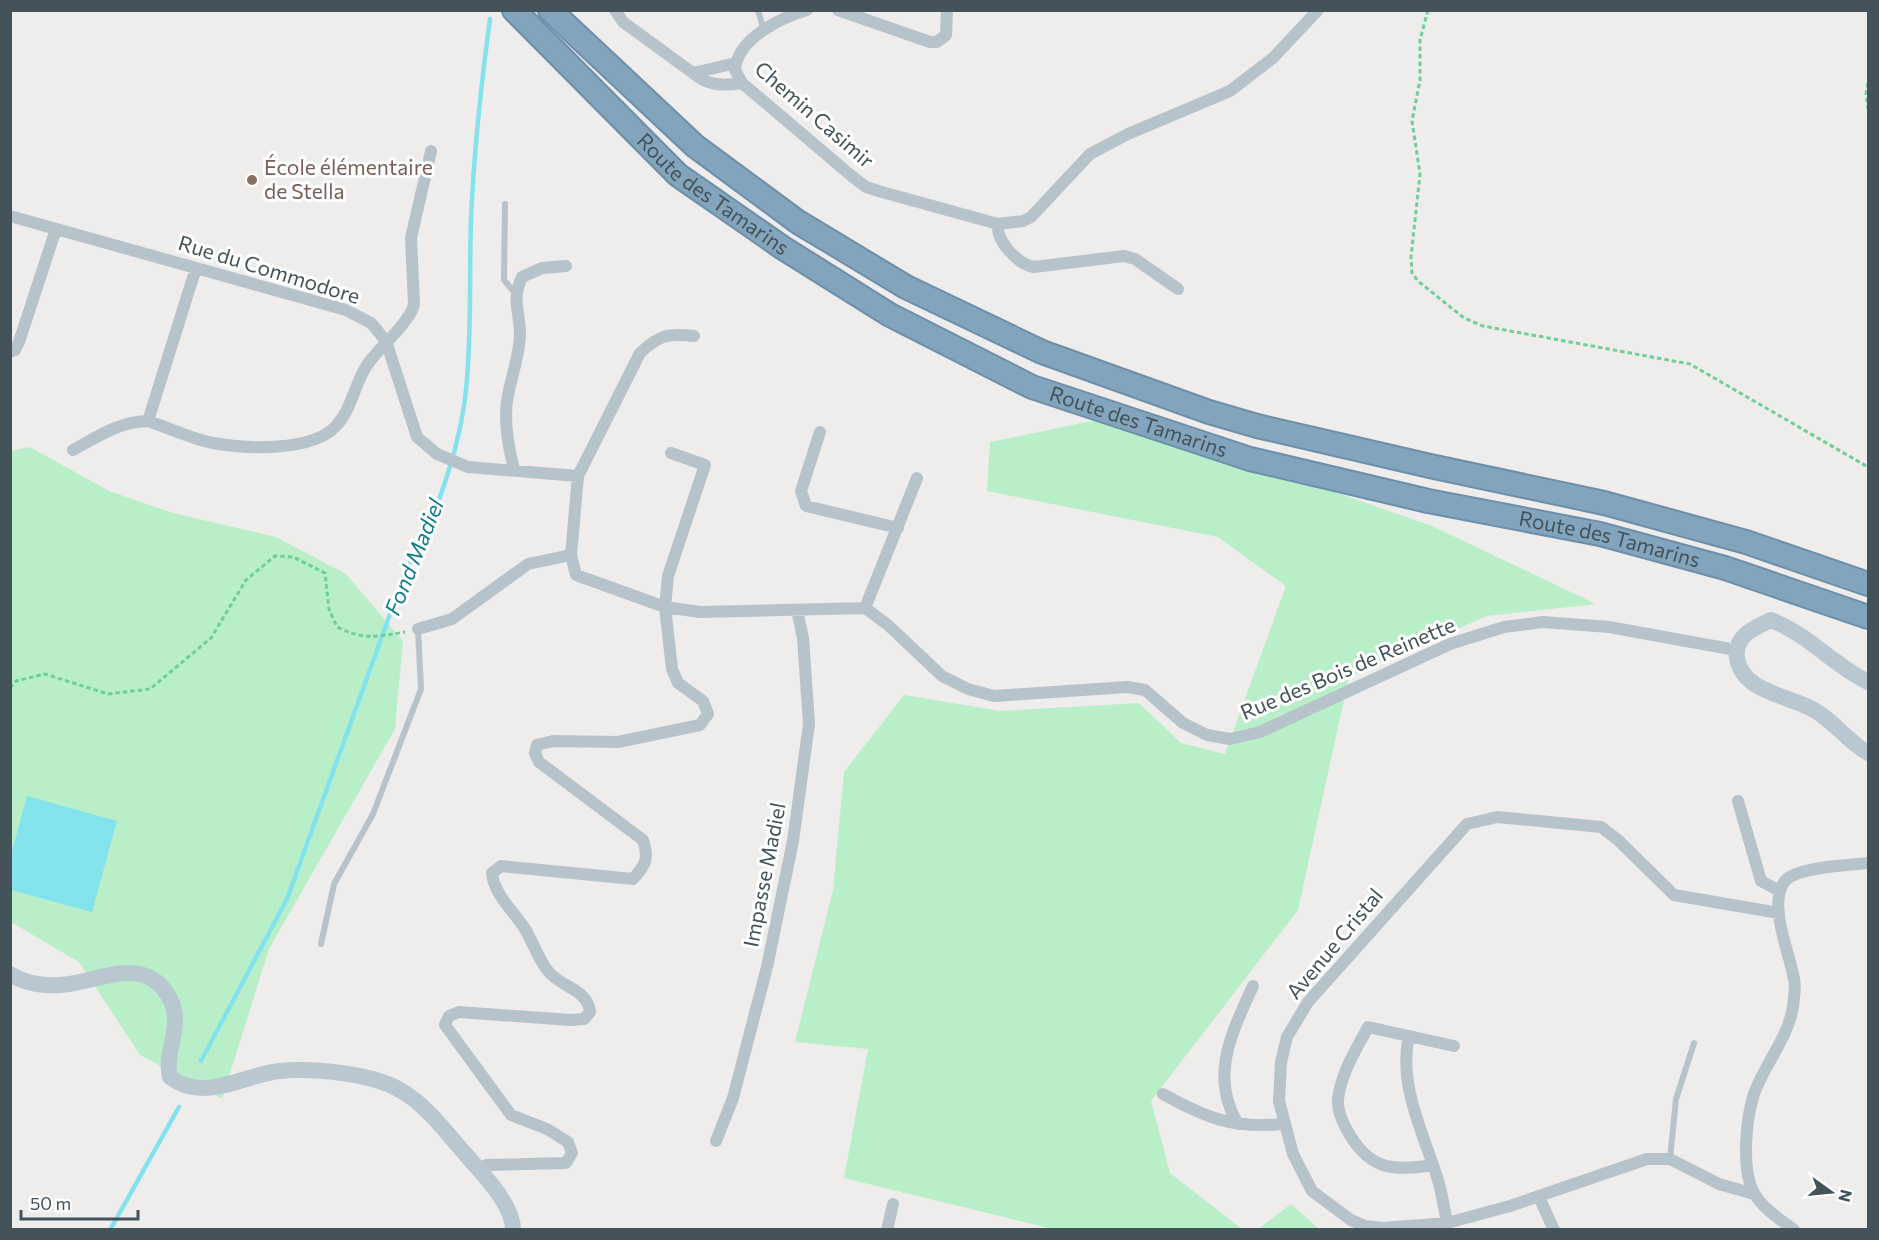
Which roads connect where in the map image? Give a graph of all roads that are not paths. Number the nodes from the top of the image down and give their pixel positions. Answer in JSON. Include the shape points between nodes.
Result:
{"nodes":[{"id":1,"x":514,"y":10,"type":"edge"},
{"id":2,"x":550,"y":10,"type":"edge"},
{"id":3,"x":615,"y":10,"type":"edge"},
{"id":4,"x":758,"y":10,"type":"edge"},
{"id":5,"x":807,"y":10,"type":"edge"},
{"id":6,"x":838,"y":10,"type":"edge"},
{"id":7,"x":947,"y":10,"type":"edge"},
{"id":8,"x":1316,"y":11,"type":"edge"},
{"id":9,"x":764,"y":31,"type":"junction"},
{"id":10,"x":736,"y":63,"type":"junction"},
{"id":11,"x":693,"y":73,"type":"junction"},
{"id":12,"x":742,"y":83,"type":"junction"},
{"id":13,"x":431,"y":151,"type":"dead end"},
{"id":14,"x":505,"y":204,"type":"dead end"},
{"id":15,"x":10,"y":216,"type":"edge"},
{"id":16,"x":998,"y":224,"type":"junction"},
{"id":17,"x":56,"y":229,"type":"junction"},
{"id":18,"x":566,"y":266,"type":"dead end"},
{"id":19,"x":196,"y":268,"type":"junction"},
{"id":20,"x":1178,"y":289,"type":"dead end"},
{"id":21,"x":515,"y":293,"type":"junction"},
{"id":22,"x":694,"y":336,"type":"dead end"},
{"id":23,"x":386,"y":341,"type":"junction"},
{"id":24,"x":10,"y":352,"type":"edge"},
{"id":25,"x":148,"y":421,"type":"junction"},
{"id":26,"x":820,"y":432,"type":"dead end"},
{"id":27,"x":73,"y":450,"type":"dead end"},
{"id":28,"x":671,"y":453,"type":"dead end"},
{"id":29,"x":514,"y":469,"type":"junction"},
{"id":30,"x":578,"y":476,"type":"junction"},
{"id":31,"x":917,"y":478,"type":"dead end"},
{"id":32,"x":898,"y":528,"type":"junction"},
{"id":33,"x":571,"y":555,"type":"junction"},
{"id":34,"x":1869,"y":584,"type":"edge"},
{"id":35,"x":665,"y":607,"type":"junction"},
{"id":36,"x":865,"y":608,"type":"junction"},
{"id":37,"x":797,"y":610,"type":"junction"},
{"id":38,"x":1869,"y":617,"type":"edge"},
{"id":39,"x":418,"y":629,"type":"joint"},
{"id":40,"x":1736,"y":650,"type":"junction"},
{"id":41,"x":1869,"y":682,"type":"edge"},
{"id":42,"x":1869,"y":753,"type":"edge"},
{"id":43,"x":1738,"y":801,"type":"dead end"},
{"id":44,"x":1869,"y":863,"type":"edge"},
{"id":45,"x":1780,"y":891,"type":"junction"},
{"id":46,"x":1779,"y":914,"type":"junction"},
{"id":47,"x":321,"y":944,"type":"dead end"},
{"id":48,"x":10,"y":974,"type":"edge"},
{"id":49,"x":1253,"y":986,"type":"dead end"},
{"id":50,"x":1409,"y":1036,"type":"junction"},
{"id":51,"x":1694,"y":1043,"type":"dead end"},
{"id":52,"x":1455,"y":1046,"type":"dead end"},
{"id":53,"x":1163,"y":1094,"type":"dead end"},
{"id":54,"x":1238,"y":1124,"type":"junction"},
{"id":55,"x":1283,"y":1124,"type":"junction"},
{"id":56,"x":716,"y":1141,"type":"dead end"},
{"id":57,"x":1670,"y":1159,"type":"junction"},
{"id":58,"x":1432,"y":1165,"type":"junction"},
{"id":59,"x":479,"y":1171,"type":"junction"},
{"id":60,"x":1754,"y":1194,"type":"junction"},
{"id":61,"x":1539,"y":1197,"type":"junction"},
{"id":62,"x":893,"y":1204,"type":"dead end"},
{"id":63,"x":1447,"y":1223,"type":"junction"},
{"id":64,"x":1365,"y":1228,"type":"edge"},
{"id":65,"x":513,"y":1230,"type":"edge"},
{"id":66,"x":887,"y":1230,"type":"edge"},
{"id":67,"x":1554,"y":1230,"type":"edge"},
{"id":68,"x":1794,"y":1230,"type":"edge"}],
"edges":[{"from":1,"to":38,"type":"highway","name":"Route des Tamarins","via":[[678,175],[783,248],[890,315],[1032,387],[1250,459],[1428,501],[1600,534],[1725,568]]},
{"from":2,"to":34,"type":"highway","name":"Route des Tamarins","via":[[694,146],[798,222],[906,287],[1042,352],[1257,426],[1604,503],[1746,542]]},
{"from":3,"to":11,"type":"street","via":[[623,22]]},
{"from":4,"to":9,"type":"lane"},
{"from":5,"to":9,"type":"street","name":"Chemin Casimir"},
{"from":6,"to":7,"type":"street","via":[[937,42],[946,35]]},
{"from":8,"to":16,"type":"street","name":"Chemin Casimir","via":[[1274,58],[1230,91],[1090,154],[1031,217]]},
{"from":9,"to":10,"type":"street","name":"Chemin Casimir","via":[[747,44]]},
{"from":10,"to":11,"type":"street"},
{"from":10,"to":12,"type":"street","name":"Chemin Casimir"},
{"from":11,"to":12,"type":"street","via":[[704,82],[717,85]]},
{"from":12,"to":16,"type":"street","name":"Chemin Casimir","via":[[866,187]]},
{"from":13,"to":23,"type":"street","via":[[411,238],[414,305],[411,315]]},
{"from":14,"to":21,"type":"lane","via":[[504,280]]},
{"from":15,"to":17,"type":"street","name":"Rue du Commodore"},
{"from":16,"to":20,"type":"street","via":[[1002,238],[1026,265],[1124,256],[1135,259]]},
{"from":17,"to":19,"type":"street","name":"Rue du Commodore"},
{"from":17,"to":24,"type":"street","via":[[19,342]]},
{"from":18,"to":21,"type":"street","via":[[542,268],[522,277]]},
{"from":19,"to":23,"type":"street","name":"Rue du Commodore","via":[[346,310],[371,323]]},
{"from":19,"to":25,"type":"street"},
{"from":21,"to":29,"type":"street","via":[[520,336],[507,398],[508,443]]},
{"from":22,"to":30,"type":"street","via":[[675,334],[654,339],[640,353]]},
{"from":23,"to":25,"type":"street","via":[[366,366],[347,412],[334,428],[315,441],[258,446],[212,443]]},
{"from":23,"to":29,"type":"street","name":"Rue du Commodore","via":[[417,436],[437,454],[468,467]]},
{"from":25,"to":27,"type":"street","via":[[123,424]]},
{"from":26,"to":32,"type":"street","via":[[801,491],[806,506]]},
{"from":28,"to":35,"type":"street","via":[[705,465],[668,576]]},
{"from":29,"to":30,"type":"street","name":"Rue du Commodore"},
{"from":30,"to":33,"type":"street"},
{"from":31,"to":32,"type":"street"},
{"from":32,"to":36,"type":"street"},
{"from":33,"to":35,"type":"street","via":[[576,575]]},
{"from":33,"to":39,"type":"street","via":[[528,564],[452,619]]},
{"from":35,"to":37,"type":"street","via":[[700,612]]},
{"from":35,"to":59,"type":"street","via":[[672,669],[678,683],[707,707],[706,721],[618,742],[552,741],[537,745],[535,753],[540,762],[642,840],[648,855],[643,868],[633,879],[501,866],[492,873],[493,885],[525,930],[548,972],[580,994],[589,1003],[590,1012],[584,1019],[571,1020],[459,1012],[449,1016],[445,1025],[512,1115],[547,1129],[567,1142],[572,1153],[566,1163],[486,1165]]},
{"from":36,"to":37,"type":"street"},
{"from":36,"to":40,"type":"street","name":"Rue des Bois de Reinette","via":[[888,624],[942,675],[968,689],[994,696],[1127,687],[1145,690],[1183,723],[1207,735],[1230,739],[1260,732],[1450,644],[1504,627],[1543,622],[1610,627]]},
{"from":37,"to":56,"type":"street","name":"Impasse Madiel","via":[[803,638],[809,724],[794,841],[733,1098]]},
{"from":39,"to":47,"type":"lane","via":[[421,689],[373,814],[334,884]]},
{"from":40,"to":41,"type":"main road","via":[[1747,632],[1771,620],[1795,630],[1848,672]]},
{"from":40,"to":42,"type":"main road","via":[[1738,667],[1746,680],[1814,710]]},
{"from":43,"to":45,"type":"street","via":[[1761,880]]},
{"from":44,"to":45,"type":"street","via":[[1800,872],[1785,880]]},
{"from":45,"to":46,"type":"street"},
{"from":46,"to":55,"type":"street","name":"Avenue Cristal","via":[[1674,895],[1601,827],[1497,817],[1467,824],[1308,1002],[1287,1037],[1281,1062],[1279,1101]]},
{"from":46,"to":60,"type":"street","via":[[1795,981],[1793,1009],[1754,1094],[1746,1159]]},
{"from":48,"to":59,"type":"main road","via":[[29,982],[60,985],[128,972],[142,975],[155,982],[172,1003],[176,1019],[168,1068],[170,1077],[176,1081],[195,1088],[226,1085],[277,1071],[301,1070],[384,1084],[415,1100]]},
{"from":49,"to":54,"type":"street","via":[[1231,1034],[1223,1075],[1227,1106]]},
{"from":50,"to":52,"type":"street"},
{"from":50,"to":58,"type":"street","via":[[1406,1048],[1412,1103]]},
{"from":50,"to":58,"type":"street","via":[[1368,1027],[1343,1078],[1338,1102],[1342,1121],[1367,1158],[1396,1168]]},
{"from":51,"to":57,"type":"lane","via":[[1676,1099]]},
{"from":53,"to":54,"type":"street","via":[[1191,1110]]},
{"from":54,"to":55,"type":"street"},
{"from":55,"to":64,"type":"street","name":"Avenue Cristal","via":[[1312,1191]]},
{"from":57,"to":60,"type":"street","via":[[1719,1184]]},
{"from":57,"to":61,"type":"street","name":"Avenue Cristal","via":[[1647,1159]]},
{"from":58,"to":63,"type":"street"},
{"from":59,"to":65,"type":"main road","via":[[510,1212]]},
{"from":60,"to":68,"type":"street"},
{"from":61,"to":63,"type":"street","name":"Avenue Cristal"},
{"from":61,"to":67,"type":"street"},
{"from":62,"to":66,"type":"street"},
{"from":63,"to":64,"type":"street","name":"Avenue Cristal"}]}
